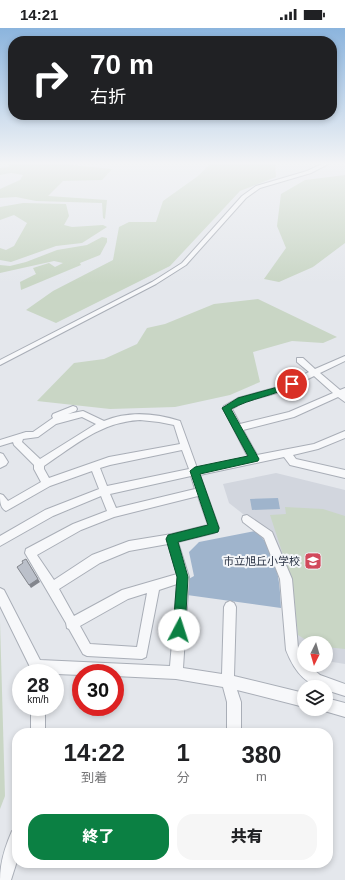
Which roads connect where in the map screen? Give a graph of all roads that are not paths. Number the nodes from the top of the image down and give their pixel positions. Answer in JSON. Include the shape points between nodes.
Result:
{"nodes":[{"id":1,"x":239,"y":203,"type":"edge"},
{"id":2,"x":345,"y":358,"type":"edge"},
{"id":3,"x":300,"y":360,"type":"dead end"},
{"id":4,"x":0,"y":363,"type":"edge"},
{"id":5,"x":313,"y":372,"type":"junction"},
{"id":6,"x":343,"y":395,"type":"edge"},
{"id":7,"x":73,"y":409,"type":"dead end"},
{"id":8,"x":103,"y":424,"type":"junction"},
{"id":9,"x":237,"y":428,"type":"junction"},
{"id":10,"x":345,"y":434,"type":"edge"},
{"id":11,"x":22,"y":436,"type":"junction"},
{"id":12,"x":0,"y":443,"type":"edge"},
{"id":13,"x":185,"y":446,"type":"junction"},
{"id":14,"x":286,"y":453,"type":"junction"},
{"id":15,"x":0,"y":457,"type":"edge"},
{"id":16,"x":254,"y":459,"type":"junction"},
{"id":17,"x":0,"y":464,"type":"edge"},
{"id":18,"x":39,"y":464,"type":"junction"},
{"id":19,"x":95,"y":467,"type":"junction"},
{"id":20,"x":195,"y":471,"type":"junction"},
{"id":21,"x":344,"y":471,"type":"edge"},
{"id":22,"x":47,"y":483,"type":"junction"},
{"id":23,"x":103,"y":490,"type":"junction"},
{"id":24,"x":202,"y":491,"type":"junction"},
{"id":25,"x":0,"y":498,"type":"edge"},
{"id":26,"x":112,"y":513,"type":"junction"},
{"id":27,"x":247,"y":519,"type":"dead end"},
{"id":28,"x":172,"y":539,"type":"junction"},
{"id":29,"x":0,"y":541,"type":"edge"},
{"id":30,"x":183,"y":577,"type":"junction"},
{"id":31,"x":154,"y":586,"type":"junction"},
{"id":32,"x":52,"y":587,"type":"junction"},
{"id":33,"x":0,"y":594,"type":"edge"},
{"id":34,"x":230,"y":607,"type":"dead end"},
{"id":35,"x":71,"y":624,"type":"junction"},
{"id":36,"x":34,"y":664,"type":"edge"},
{"id":37,"x":64,"y":670,"type":"edge"},
{"id":38,"x":176,"y":672,"type":"junction"},
{"id":39,"x":228,"y":681,"type":"junction"},
{"id":40,"x":345,"y":690,"type":"edge"},
{"id":41,"x":297,"y":698,"type":"edge"},
{"id":42,"x":333,"y":707,"type":"edge"},
{"id":43,"x":345,"y":710,"type":"edge"},
{"id":44,"x":38,"y":716,"type":"edge"},
{"id":45,"x":38,"y":728,"type":"edge"},
{"id":46,"x":234,"y":728,"type":"edge"},
{"id":47,"x":12,"y":852,"type":"edge"},
{"id":48,"x":3,"y":880,"type":"edge"}],
"edges":[{"from":1,"to":4,"type":"street","via":[[184,264],[154,283]]},
{"from":2,"to":5,"type":"street"},
{"from":3,"to":5,"type":"street"},
{"from":5,"to":6,"type":"street"},
{"from":5,"to":9,"type":"street","via":[[281,389],[241,400],[227,408]]},
{"from":6,"to":9,"type":"street","via":[[291,415]]},
{"from":7,"to":11,"type":"street","via":[[52,417]]},
{"from":8,"to":11,"type":"street","via":[[83,414],[54,421],[35,435]]},
{"from":8,"to":13,"type":"street","via":[[127,418],[164,419],[177,424]]},
{"from":8,"to":18,"type":"street"},
{"from":9,"to":16,"type":"street"},
{"from":10,"to":14,"type":"street","via":[[315,447]]},
{"from":11,"to":12,"type":"street"},
{"from":11,"to":18,"type":"street","via":[[17,443]]},
{"from":13,"to":19,"type":"street","via":[[109,461]]},
{"from":13,"to":20,"type":"street"},
{"from":14,"to":16,"type":"street"},
{"from":14,"to":21,"type":"street","via":[[293,462]]},
{"from":15,"to":17,"type":"street","via":[[3,462]]},
{"from":16,"to":20,"type":"street"},
{"from":18,"to":22,"type":"street"},
{"from":19,"to":22,"type":"street"},
{"from":19,"to":23,"type":"street"},
{"from":20,"to":23,"type":"street"},
{"from":20,"to":24,"type":"street"},
{"from":22,"to":25,"type":"street","via":[[6,507]]},
{"from":23,"to":26,"type":"street"},
{"from":23,"to":29,"type":"street","via":[[49,513]]},
{"from":24,"to":26,"type":"street"},
{"from":24,"to":28,"type":"street","via":[[214,528]]},
{"from":26,"to":32,"type":"street","via":[[77,527],[30,553]]},
{"from":27,"to":40,"type":"street","via":[[268,535],[286,580],[292,650],[303,669],[316,680]]},
{"from":28,"to":30,"type":"street"},
{"from":28,"to":32,"type":"street","via":[[129,546],[96,559]]},
{"from":30,"to":31,"type":"street"},
{"from":30,"to":38,"type":"street"},
{"from":31,"to":35,"type":"street","via":[[126,594]]},
{"from":31,"to":35,"type":"street","via":[[142,653],[87,650]]},
{"from":32,"to":35,"type":"street"},
{"from":33,"to":36,"type":"street"},
{"from":34,"to":39,"type":"street"},
{"from":37,"to":38,"type":"street"},
{"from":38,"to":39,"type":"street"},
{"from":39,"to":41,"type":"street"},
{"from":39,"to":46,"type":"street","via":[[234,702]]},
{"from":42,"to":43,"type":"street"},
{"from":44,"to":45,"type":"street"},
{"from":47,"to":48,"type":"street"}]}
